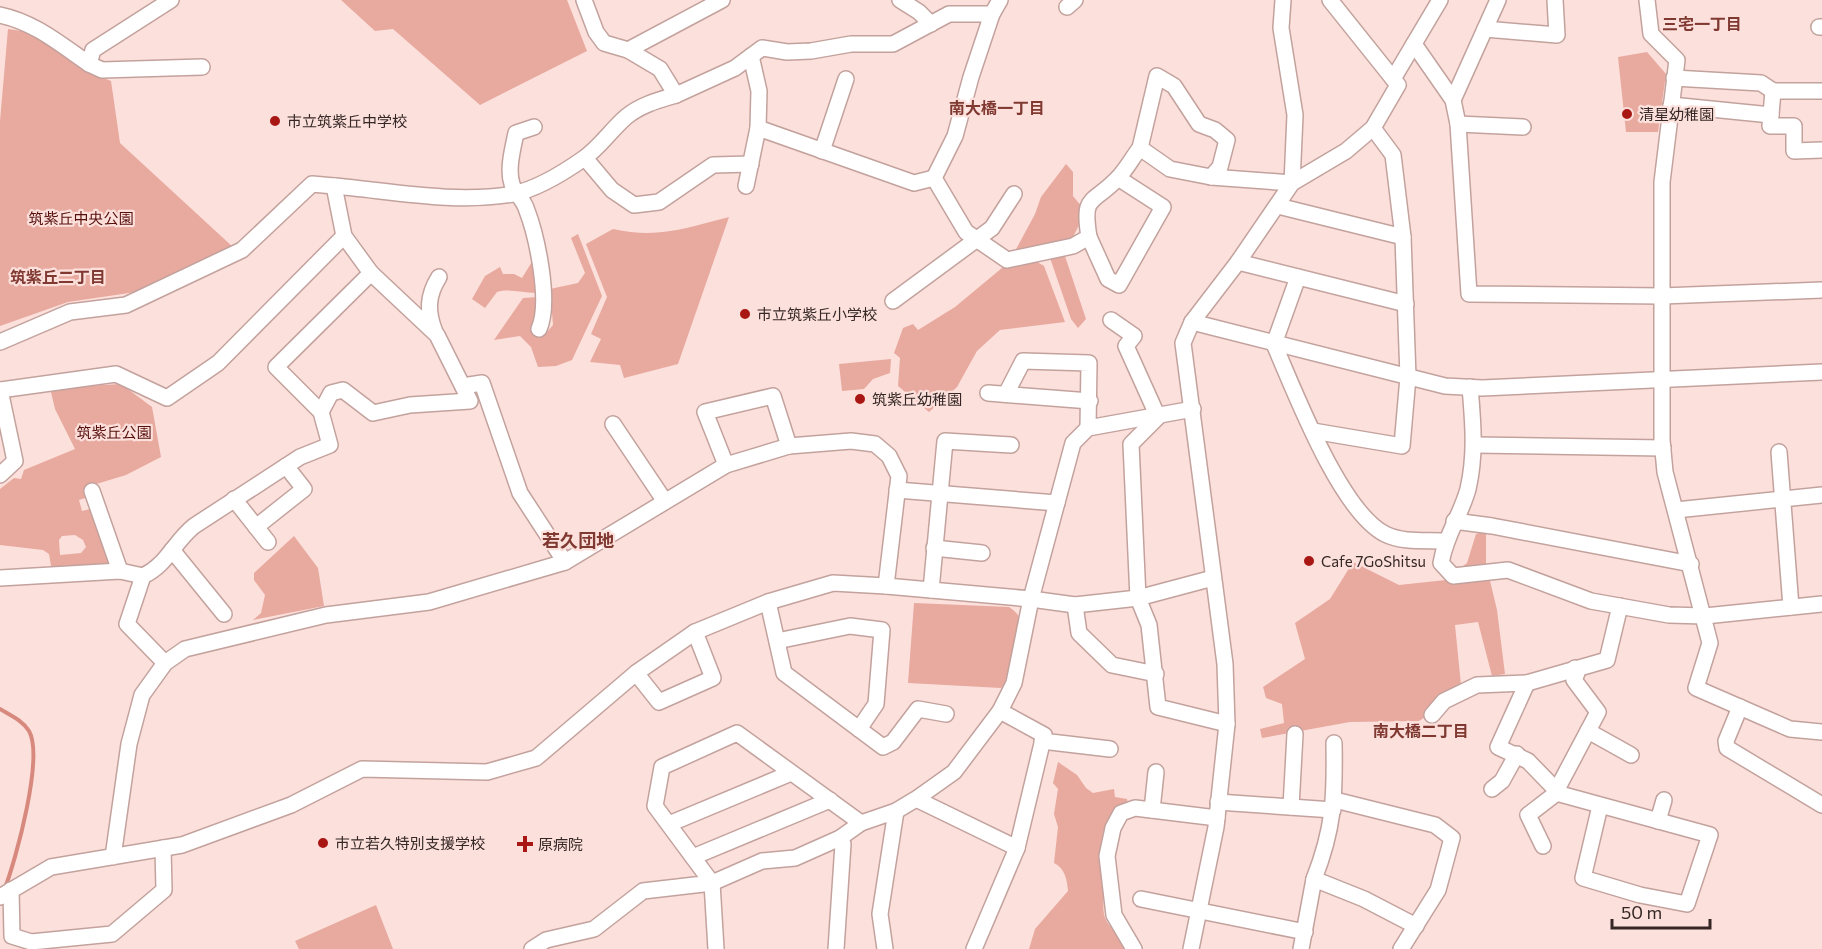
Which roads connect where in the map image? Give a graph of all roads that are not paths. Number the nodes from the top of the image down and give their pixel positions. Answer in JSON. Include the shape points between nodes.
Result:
{"nodes":[{"id":1,"x":171,"y":0,"type":"edge"},
{"id":2,"x":584,"y":0,"type":"edge"},
{"id":3,"x":722,"y":0,"type":"edge"},
{"id":4,"x":900,"y":0,"type":"edge"},
{"id":5,"x":1000,"y":0,"type":"edge"},
{"id":6,"x":1283,"y":0,"type":"edge"},
{"id":7,"x":1330,"y":0,"type":"edge"},
{"id":8,"x":1440,"y":0,"type":"edge"},
{"id":9,"x":1498,"y":0,"type":"edge"},
{"id":10,"x":1555,"y":0,"type":"edge"},
{"id":11,"x":1647,"y":0,"type":"edge"},
{"id":12,"x":992,"y":14,"type":"junction"},
{"id":13,"x":0,"y":15,"type":"edge"},
{"id":14,"x":931,"y":24,"type":"junction"},
{"id":15,"x":1485,"y":29,"type":"junction"},
{"id":16,"x":1414,"y":44,"type":"junction"},
{"id":17,"x":628,"y":50,"type":"junction"},
{"id":18,"x":750,"y":56,"type":"junction"},
{"id":19,"x":89,"y":64,"type":"junction"},
{"id":20,"x":202,"y":67,"type":"dead end"},
{"id":21,"x":1674,"y":78,"type":"junction"},
{"id":22,"x":846,"y":79,"type":"dead end"},
{"id":23,"x":1393,"y":79,"type":"junction"},
{"id":24,"x":1773,"y":91,"type":"junction"},
{"id":25,"x":1822,"y":91,"type":"edge"},
{"id":26,"x":676,"y":95,"type":"junction"},
{"id":27,"x":1453,"y":100,"type":"junction"},
{"id":28,"x":1671,"y":105,"type":"junction"},
{"id":29,"x":1771,"y":115,"type":"junction"},
{"id":30,"x":1458,"y":124,"type":"junction"},
{"id":31,"x":534,"y":127,"type":"dead end"},
{"id":32,"x":1523,"y":127,"type":"dead end"},
{"id":33,"x":758,"y":128,"type":"junction"},
{"id":34,"x":1373,"y":128,"type":"junction"},
{"id":35,"x":1140,"y":148,"type":"junction"},
{"id":36,"x":1822,"y":150,"type":"edge"},
{"id":37,"x":822,"y":151,"type":"junction"},
{"id":38,"x":585,"y":158,"type":"junction"},
{"id":39,"x":751,"y":164,"type":"junction"},
{"id":40,"x":1211,"y":177,"type":"junction"},
{"id":41,"x":934,"y":178,"type":"junction"},
{"id":42,"x":1118,"y":178,"type":"junction"},
{"id":43,"x":1292,"y":183,"type":"junction"},
{"id":44,"x":334,"y":186,"type":"junction"},
{"id":45,"x":746,"y":186,"type":"dead end"},
{"id":46,"x":517,"y":192,"type":"junction"},
{"id":47,"x":1014,"y":194,"type":"dead end"},
{"id":48,"x":1278,"y":206,"type":"junction"},
{"id":49,"x":344,"y":236,"type":"junction"},
{"id":50,"x":1089,"y":237,"type":"junction"},
{"id":51,"x":1403,"y":237,"type":"junction"},
{"id":52,"x":975,"y":238,"type":"junction"},
{"id":53,"x":1238,"y":262,"type":"junction"},
{"id":54,"x":371,"y":273,"type":"junction"},
{"id":55,"x":439,"y":277,"type":"dead end"},
{"id":56,"x":1298,"y":277,"type":"junction"},
{"id":57,"x":1822,"y":290,"type":"edge"},
{"id":58,"x":1662,"y":296,"type":"junction"},
{"id":59,"x":893,"y":302,"type":"dead end"},
{"id":60,"x":1406,"y":304,"type":"junction"},
{"id":61,"x":1111,"y":320,"type":"dead end"},
{"id":62,"x":1192,"y":322,"type":"junction"},
{"id":63,"x":539,"y":329,"type":"dead end"},
{"id":64,"x":436,"y":335,"type":"junction"},
{"id":65,"x":0,"y":342,"type":"edge"},
{"id":66,"x":1274,"y":344,"type":"junction"},
{"id":67,"x":1822,"y":372,"type":"edge"},
{"id":68,"x":1408,"y":376,"type":"junction"},
{"id":69,"x":1662,"y":379,"type":"junction"},
{"id":70,"x":463,"y":386,"type":"junction"},
{"id":71,"x":1470,"y":387,"type":"junction"},
{"id":72,"x":0,"y":390,"type":"edge"},
{"id":73,"x":988,"y":393,"type":"dead end"},
{"id":74,"x":1006,"y":394,"type":"junction"},
{"id":75,"x":1090,"y":401,"type":"junction"},
{"id":76,"x":1193,"y":409,"type":"junction"},
{"id":77,"x":321,"y":412,"type":"junction"},
{"id":78,"x":1158,"y":417,"type":"junction"},
{"id":79,"x":613,"y":424,"type":"dead end"},
{"id":80,"x":1088,"y":428,"type":"junction"},
{"id":81,"x":1313,"y":431,"type":"junction"},
{"id":82,"x":1011,"y":445,"type":"dead end"},
{"id":83,"x":1475,"y":445,"type":"junction"},
{"id":84,"x":789,"y":446,"type":"junction"},
{"id":85,"x":1663,"y":448,"type":"junction"},
{"id":86,"x":1779,"y":452,"type":"dead end"},
{"id":87,"x":726,"y":465,"type":"junction"},
{"id":88,"x":286,"y":466,"type":"junction"},
{"id":89,"x":0,"y":475,"type":"edge"},
{"id":90,"x":897,"y":490,"type":"junction"},
{"id":91,"x":92,"y":491,"type":"dead end"},
{"id":92,"x":939,"y":494,"type":"junction"},
{"id":93,"x":1822,"y":495,"type":"edge"},
{"id":94,"x":1781,"y":499,"type":"junction"},
{"id":95,"x":234,"y":500,"type":"junction"},
{"id":96,"x":664,"y":500,"type":"junction"},
{"id":97,"x":1056,"y":503,"type":"junction"},
{"id":98,"x":1676,"y":510,"type":"junction"},
{"id":99,"x":1454,"y":522,"type":"junction"},
{"id":100,"x":256,"y":526,"type":"junction"},
{"id":101,"x":1445,"y":541,"type":"junction"},
{"id":102,"x":268,"y":542,"type":"dead end"},
{"id":103,"x":934,"y":548,"type":"junction"},
{"id":104,"x":172,"y":550,"type":"junction"},
{"id":105,"x":982,"y":553,"type":"dead end"},
{"id":106,"x":565,"y":562,"type":"junction"},
{"id":107,"x":1691,"y":564,"type":"junction"},
{"id":108,"x":120,"y":571,"type":"junction"},
{"id":109,"x":143,"y":576,"type":"junction"},
{"id":110,"x":0,"y":578,"type":"edge"},
{"id":111,"x":1213,"y":578,"type":"junction"},
{"id":112,"x":886,"y":586,"type":"junction"},
{"id":113,"x":931,"y":590,"type":"junction"},
{"id":114,"x":1138,"y":598,"type":"junction"},
{"id":115,"x":1031,"y":599,"type":"junction"},
{"id":116,"x":768,"y":602,"type":"junction"},
{"id":117,"x":1822,"y":604,"type":"edge"},
{"id":118,"x":1075,"y":605,"type":"junction"},
{"id":119,"x":1620,"y":606,"type":"junction"},
{"id":120,"x":1791,"y":607,"type":"junction"},
{"id":121,"x":224,"y":614,"type":"dead end"},
{"id":122,"x":1705,"y":616,"type":"junction"},
{"id":123,"x":694,"y":632,"type":"junction"},
{"id":124,"x":777,"y":641,"type":"junction"},
{"id":125,"x":165,"y":663,"type":"junction"},
{"id":126,"x":1575,"y":668,"type":"junction"},
{"id":127,"x":636,"y":673,"type":"junction"},
{"id":128,"x":1155,"y":674,"type":"junction"},
{"id":129,"x":1527,"y":682,"type":"junction"},
{"id":130,"x":1740,"y":707,"type":"junction"},
{"id":131,"x":1000,"y":711,"type":"junction"},
{"id":132,"x":946,"y":714,"type":"dead end"},
{"id":133,"x":1432,"y":715,"type":"dead end"},
{"id":134,"x":1227,"y":724,"type":"junction"},
{"id":135,"x":860,"y":729,"type":"junction"},
{"id":136,"x":1588,"y":731,"type":"junction"},
{"id":137,"x":1822,"y":732,"type":"edge"},
{"id":138,"x":1294,"y":734,"type":"dead end"},
{"id":139,"x":1042,"y":741,"type":"junction"},
{"id":140,"x":1334,"y":743,"type":"dead end"},
{"id":141,"x":1110,"y":749,"type":"dead end"},
{"id":142,"x":1517,"y":754,"type":"junction"},
{"id":143,"x":1631,"y":755,"type":"dead end"},
{"id":144,"x":791,"y":772,"type":"junction"},
{"id":145,"x":1156,"y":772,"type":"dead end"},
{"id":146,"x":1492,"y":789,"type":"dead end"},
{"id":147,"x":1556,"y":790,"type":"junction"},
{"id":148,"x":916,"y":799,"type":"junction"},
{"id":149,"x":830,"y":800,"type":"junction"},
{"id":150,"x":1664,"y":800,"type":"dead end"},
{"id":151,"x":1218,"y":802,"type":"junction"},
{"id":152,"x":1334,"y":805,"type":"junction"},
{"id":153,"x":1822,"y":805,"type":"edge"},
{"id":154,"x":1600,"y":806,"type":"junction"},
{"id":155,"x":1291,"y":807,"type":"junction"},
{"id":156,"x":1152,"y":810,"type":"junction"},
{"id":157,"x":896,"y":811,"type":"junction"},
{"id":158,"x":1217,"y":818,"type":"junction"},
{"id":159,"x":1658,"y":821,"type":"junction"},
{"id":160,"x":669,"y":824,"type":"junction"},
{"id":161,"x":861,"y":824,"type":"junction"},
{"id":162,"x":840,"y":838,"type":"junction"},
{"id":163,"x":1543,"y":846,"type":"dead end"},
{"id":164,"x":163,"y":848,"type":"junction"},
{"id":165,"x":1017,"y":848,"type":"junction"},
{"id":166,"x":113,"y":856,"type":"junction"},
{"id":167,"x":693,"y":857,"type":"junction"},
{"id":168,"x":1314,"y":879,"type":"junction"},
{"id":169,"x":712,"y":883,"type":"junction"},
{"id":170,"x":5,"y":893,"type":"edge"},
{"id":171,"x":1141,"y":899,"type":"dead end"},
{"id":172,"x":1199,"y":909,"type":"junction"},
{"id":173,"x":1416,"y":926,"type":"junction"},
{"id":174,"x":1305,"y":932,"type":"junction"},
{"id":175,"x":554,"y":944,"type":"edge"},
{"id":176,"x":1132,"y":948,"type":"edge"},
{"id":177,"x":532,"y":949,"type":"edge"},
{"id":178,"x":716,"y":949,"type":"edge"},
{"id":179,"x":836,"y":949,"type":"edge"},
{"id":180,"x":885,"y":949,"type":"edge"},
{"id":181,"x":974,"y":949,"type":"edge"},
{"id":182,"x":1191,"y":949,"type":"edge"},
{"id":183,"x":1301,"y":949,"type":"edge"},
{"id":184,"x":1401,"y":949,"type":"edge"}],
"edges":[{"from":1,"to":19,"type":"street","via":[[93,50]]},
{"from":2,"to":17,"type":"street","via":[[604,43]]},
{"from":3,"to":17,"type":"street"},
{"from":4,"to":14,"type":"street"},
{"from":5,"to":12,"type":"street"},
{"from":6,"to":43,"type":"street","via":[[1281,28],[1295,115]]},
{"from":7,"to":23,"type":"street"},
{"from":8,"to":16,"type":"street"},
{"from":9,"to":15,"type":"street"},
{"from":10,"to":15,"type":"street","via":[[1557,36]]},
{"from":11,"to":21,"type":"street","via":[[1652,34],[1677,60]]},
{"from":12,"to":14,"type":"street","via":[[949,14]]},
{"from":12,"to":41,"type":"street","via":[[955,136]]},
{"from":13,"to":19,"type":"street","via":[[37,28]]},
{"from":14,"to":18,"type":"street","via":[[892,44],[851,44],[787,52],[762,48]]},
{"from":15,"to":27,"type":"street"},
{"from":16,"to":23,"type":"street"},
{"from":16,"to":27,"type":"street"},
{"from":17,"to":26,"type":"street","via":[[660,69]]},
{"from":18,"to":26,"type":"street","via":[[735,68]]},
{"from":18,"to":33,"type":"street","via":[[759,91]]},
{"from":19,"to":20,"type":"street","via":[[102,70]]},
{"from":21,"to":24,"type":"street","via":[[1761,82]]},
{"from":21,"to":28,"type":"street"},
{"from":22,"to":37,"type":"street"},
{"from":23,"to":34,"type":"street","via":[[1398,86]]},
{"from":24,"to":25,"type":"street"},
{"from":24,"to":29,"type":"street"},
{"from":26,"to":38,"type":"street","via":[[653,101],[628,116]]},
{"from":27,"to":30,"type":"street"},
{"from":28,"to":29,"type":"street"},
{"from":28,"to":58,"type":"street","via":[[1662,182]]},
{"from":29,"to":36,"type":"street","via":[[1770,126],[1794,126],[1794,151]]},
{"from":30,"to":32,"type":"street"},
{"from":30,"to":58,"type":"street","via":[[1469,294]]},
{"from":31,"to":46,"type":"street","via":[[516,134],[511,164],[512,184]]},
{"from":33,"to":37,"type":"street"},
{"from":33,"to":39,"type":"street"},
{"from":34,"to":43,"type":"street","via":[[1346,151]]},
{"from":34,"to":51,"type":"street","via":[[1394,156]]},
{"from":35,"to":40,"type":"street","via":[[1170,169]]},
{"from":35,"to":40,"type":"street","via":[[1157,76],[1174,86],[1199,124],[1227,140],[1220,167]]},
{"from":35,"to":42,"type":"street"},
{"from":37,"to":41,"type":"street","via":[[914,183]]},
{"from":38,"to":39,"type":"street","via":[[612,190],[634,205],[659,202],[713,165]]},
{"from":38,"to":46,"type":"street"},
{"from":39,"to":45,"type":"street"},
{"from":40,"to":43,"type":"street"},
{"from":41,"to":52,"type":"street","via":[[966,232]]},
{"from":42,"to":50,"type":"street","via":[[1094,197],[1085,215]]},
{"from":42,"to":50,"type":"street","via":[[1163,207],[1119,285],[1108,279]]},
{"from":43,"to":48,"type":"street"},
{"from":44,"to":46,"type":"street","via":[[461,198]]},
{"from":44,"to":49,"type":"street"},
{"from":44,"to":65,"type":"street","via":[[312,184],[242,250],[126,304],[70,312]]},
{"from":46,"to":63,"type":"street","via":[[526,208],[546,291]]},
{"from":47,"to":52,"type":"street","via":[[992,228]]},
{"from":48,"to":51,"type":"street"},
{"from":48,"to":53,"type":"street"},
{"from":49,"to":54,"type":"street"},
{"from":49,"to":72,"type":"street","via":[[218,363],[167,398],[116,374]]},
{"from":50,"to":52,"type":"street","via":[[1074,246],[1007,260]]},
{"from":51,"to":60,"type":"street"},
{"from":52,"to":59,"type":"street"},
{"from":53,"to":56,"type":"street"},
{"from":53,"to":62,"type":"street"},
{"from":54,"to":64,"type":"street"},
{"from":54,"to":77,"type":"street","via":[[276,367]]},
{"from":55,"to":64,"type":"street","via":[[430,291],[429,315]]},
{"from":56,"to":60,"type":"street"},
{"from":56,"to":66,"type":"street"},
{"from":57,"to":58,"type":"street"},
{"from":58,"to":69,"type":"street"},
{"from":60,"to":68,"type":"street"},
{"from":61,"to":78,"type":"street","via":[[1134,336],[1126,346]]},
{"from":62,"to":66,"type":"street"},
{"from":62,"to":76,"type":"street","via":[[1183,343]]},
{"from":64,"to":70,"type":"street"},
{"from":66,"to":68,"type":"street"},
{"from":66,"to":81,"type":"street"},
{"from":67,"to":69,"type":"street"},
{"from":68,"to":71,"type":"street","via":[[1445,386]]},
{"from":68,"to":81,"type":"street","via":[[1402,446]]},
{"from":69,"to":71,"type":"street"},
{"from":69,"to":85,"type":"street"},
{"from":70,"to":77,"type":"street","via":[[470,401],[410,405],[373,413],[343,390],[332,393]]},
{"from":70,"to":106,"type":"street","via":[[482,383],[520,493]]},
{"from":71,"to":83,"type":"street"},
{"from":72,"to":89,"type":"street","via":[[15,461]]},
{"from":73,"to":74,"type":"street"},
{"from":74,"to":75,"type":"street"},
{"from":74,"to":75,"type":"street","via":[[1023,361],[1089,363]]},
{"from":75,"to":80,"type":"street"},
{"from":76,"to":78,"type":"street"},
{"from":76,"to":111,"type":"street"},
{"from":77,"to":88,"type":"street","via":[[330,445]]},
{"from":78,"to":80,"type":"street"},
{"from":78,"to":114,"type":"street","via":[[1131,444]]},
{"from":79,"to":96,"type":"street"},
{"from":80,"to":97,"type":"street","via":[[1072,443]]},
{"from":81,"to":101,"type":"street","via":[[1355,509],[1384,534],[1406,540]]},
{"from":82,"to":92,"type":"street","via":[[945,441]]},
{"from":83,"to":85,"type":"street"},
{"from":83,"to":99,"type":"street","via":[[1467,491]]},
{"from":84,"to":87,"type":"street"},
{"from":84,"to":87,"type":"street","via":[[773,396],[705,412]]},
{"from":84,"to":90,"type":"street","via":[[850,441],[875,444],[889,456],[899,476]]},
{"from":85,"to":98,"type":"street"},
{"from":86,"to":94,"type":"street"},
{"from":87,"to":96,"type":"street"},
{"from":88,"to":95,"type":"street"},
{"from":88,"to":100,"type":"street","via":[[304,489]]},
{"from":90,"to":92,"type":"street"},
{"from":90,"to":112,"type":"street"},
{"from":91,"to":108,"type":"street"},
{"from":92,"to":97,"type":"street"},
{"from":92,"to":103,"type":"street"},
{"from":93,"to":94,"type":"street"},
{"from":94,"to":98,"type":"street"},
{"from":94,"to":120,"type":"street"},
{"from":95,"to":100,"type":"street"},
{"from":95,"to":104,"type":"street","via":[[179,538]]},
{"from":96,"to":106,"type":"street"},
{"from":97,"to":115,"type":"street"},
{"from":98,"to":107,"type":"street"},
{"from":99,"to":101,"type":"street"},
{"from":99,"to":107,"type":"street"},
{"from":100,"to":102,"type":"street"},
{"from":101,"to":119,"type":"street","via":[[1441,563],[1453,576],[1508,570],[1591,601]]},
{"from":103,"to":105,"type":"street"},
{"from":103,"to":113,"type":"street"},
{"from":104,"to":109,"type":"street","via":[[156,570]]},
{"from":104,"to":121,"type":"street"},
{"from":106,"to":125,"type":"street","via":[[429,602],[326,615],[185,649]]},
{"from":107,"to":122,"type":"street"},
{"from":108,"to":109,"type":"street"},
{"from":108,"to":110,"type":"street"},
{"from":109,"to":125,"type":"street","via":[[127,624]]},
{"from":111,"to":114,"type":"street"},
{"from":111,"to":134,"type":"street","via":[[1225,664]]},
{"from":112,"to":113,"type":"street"},
{"from":112,"to":116,"type":"street","via":[[833,582]]},
{"from":113,"to":115,"type":"street"},
{"from":114,"to":118,"type":"street"},
{"from":114,"to":128,"type":"street","via":[[1149,625]]},
{"from":115,"to":118,"type":"street"},
{"from":115,"to":131,"type":"street","via":[[1014,683]]},
{"from":116,"to":123,"type":"street"},
{"from":116,"to":124,"type":"street"},
{"from":117,"to":120,"type":"street"},
{"from":118,"to":128,"type":"street","via":[[1079,633],[1112,665]]},
{"from":119,"to":122,"type":"street","via":[[1669,615]]},
{"from":119,"to":126,"type":"street","via":[[1607,660]]},
{"from":120,"to":122,"type":"street"},
{"from":122,"to":130,"type":"street","via":[[1710,643],[1696,688]]},
{"from":123,"to":127,"type":"street"},
{"from":123,"to":127,"type":"street","via":[[712,678],[659,702]]},
{"from":124,"to":135,"type":"street","via":[[784,673]]},
{"from":124,"to":135,"type":"street","via":[[850,626],[882,630],[876,704]]},
{"from":125,"to":166,"type":"street","via":[[142,696],[134,718]]},
{"from":126,"to":129,"type":"street"},
{"from":126,"to":136,"type":"street","via":[[1574,680],[1598,712]]},
{"from":127,"to":164,"type":"street","via":[[536,758],[487,772],[362,769],[291,805],[182,845]]},
{"from":128,"to":134,"type":"street","via":[[1158,707]]},
{"from":129,"to":133,"type":"street","via":[[1477,686],[1444,701]]},
{"from":129,"to":142,"type":"street","via":[[1498,747]]},
{"from":130,"to":137,"type":"street","via":[[1790,729]]},
{"from":130,"to":153,"type":"street","via":[[1726,741],[1727,748]]},
{"from":131,"to":139,"type":"street","via":[[1044,735]]},
{"from":131,"to":148,"type":"street","via":[[954,771]]},
{"from":132,"to":135,"type":"street","via":[[918,709],[893,742],[883,747]]},
{"from":134,"to":151,"type":"street"},
{"from":136,"to":143,"type":"street"},
{"from":136,"to":147,"type":"street"},
{"from":138,"to":155,"type":"street"},
{"from":139,"to":141,"type":"street"},
{"from":139,"to":165,"type":"street"},
{"from":140,"to":152,"type":"street"},
{"from":142,"to":146,"type":"street","via":[[1502,781]]},
{"from":142,"to":147,"type":"street"},
{"from":144,"to":149,"type":"street"},
{"from":144,"to":160,"type":"street"},
{"from":144,"to":160,"type":"street","via":[[737,733],[662,767],[655,806]]},
{"from":145,"to":156,"type":"street"},
{"from":147,"to":154,"type":"street"},
{"from":147,"to":163,"type":"street","via":[[1551,799],[1528,815]]},
{"from":148,"to":157,"type":"street"},
{"from":148,"to":165,"type":"street"},
{"from":149,"to":161,"type":"street"},
{"from":149,"to":167,"type":"street"},
{"from":150,"to":159,"type":"street"},
{"from":151,"to":155,"type":"street"},
{"from":151,"to":158,"type":"street"},
{"from":152,"to":155,"type":"street"},
{"from":152,"to":168,"type":"street","via":[[1328,844]]},
{"from":152,"to":173,"type":"street","via":[[1434,825],[1452,838],[1438,890]]},
{"from":154,"to":159,"type":"street"},
{"from":154,"to":159,"type":"street","via":[[1583,878],[1687,904],[1710,835]]},
{"from":156,"to":158,"type":"street"},
{"from":156,"to":176,"type":"street","via":[[1135,808],[1120,813],[1107,856],[1114,915]]},
{"from":157,"to":161,"type":"street"},
{"from":157,"to":180,"type":"street","via":[[880,914]]},
{"from":158,"to":172,"type":"street"},
{"from":160,"to":167,"type":"street"},
{"from":161,"to":162,"type":"street"},
{"from":162,"to":169,"type":"street","via":[[795,858],[762,861]]},
{"from":162,"to":179,"type":"street","via":[[843,844]]},
{"from":164,"to":166,"type":"street"},
{"from":164,"to":170,"type":"street","via":[[164,890],[112,934],[32,942],[12,936]]},
{"from":165,"to":181,"type":"street"},
{"from":166,"to":170,"type":"street","via":[[51,867]]},
{"from":167,"to":169,"type":"street"},
{"from":168,"to":173,"type":"street"},
{"from":168,"to":174,"type":"street"},
{"from":169,"to":175,"type":"street","via":[[644,891],[594,928]]},
{"from":169,"to":178,"type":"street"},
{"from":171,"to":172,"type":"street"},
{"from":172,"to":174,"type":"street"},
{"from":172,"to":182,"type":"street"},
{"from":173,"to":184,"type":"street"},
{"from":174,"to":183,"type":"street"},
{"from":175,"to":177,"type":"street"}]}
